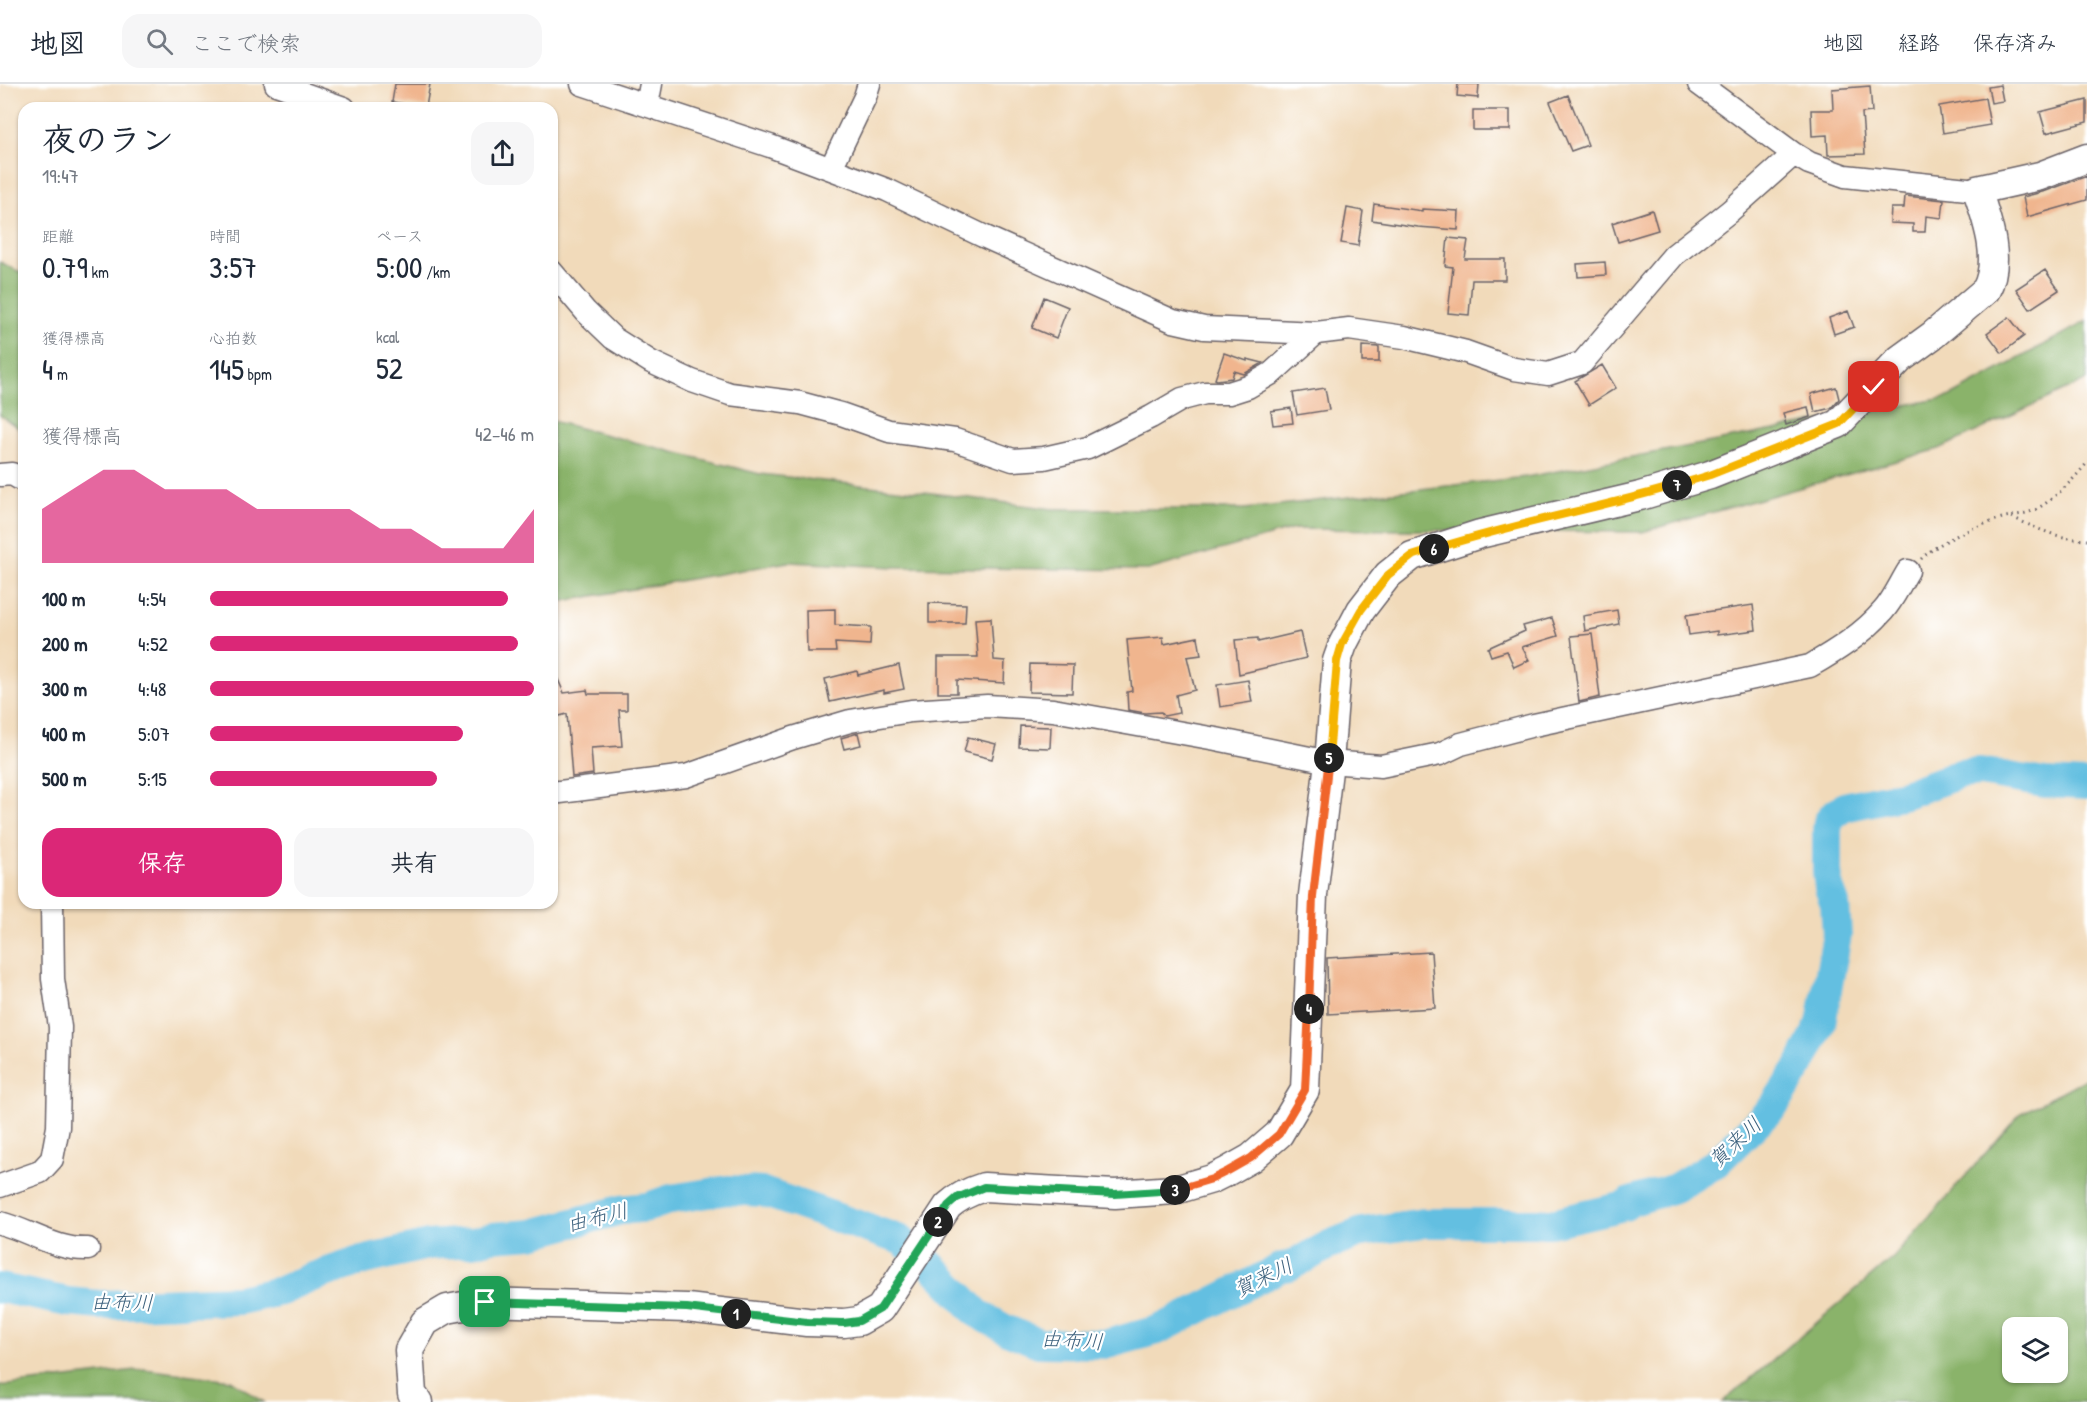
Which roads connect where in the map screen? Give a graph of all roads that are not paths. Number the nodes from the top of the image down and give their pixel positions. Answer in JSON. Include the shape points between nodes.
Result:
{"nodes":[{"id":1,"x":276,"y":84,"type":"edge"},
{"id":2,"x":582,"y":84,"type":"edge"},
{"id":3,"x":869,"y":84,"type":"edge"},
{"id":4,"x":1699,"y":84,"type":"edge"},
{"id":5,"x":649,"y":95,"type":"edge"},
{"id":6,"x":327,"y":102,"type":"edge"},
{"id":7,"x":1794,"y":154,"type":"junction"},
{"id":8,"x":2087,"y":158,"type":"edge"},
{"id":9,"x":831,"y":168,"type":"junction"},
{"id":10,"x":1977,"y":190,"type":"junction"},
{"id":11,"x":558,"y":279,"type":"edge"},
{"id":12,"x":1316,"y":333,"type":"junction"},
{"id":13,"x":0,"y":475,"type":"edge"},
{"id":14,"x":18,"y":478,"type":"edge"},
{"id":15,"x":1908,"y":571,"type":"road end"},
{"id":16,"x":1329,"y":762,"type":"junction"},
{"id":17,"x":558,"y":792,"type":"edge"},
{"id":18,"x":52,"y":909,"type":"edge"},
{"id":19,"x":0,"y":1186,"type":"edge"},
{"id":20,"x":0,"y":1223,"type":"edge"},
{"id":21,"x":88,"y":1249,"type":"dead end"},
{"id":22,"x":418,"y":1402,"type":"edge"}],
"edges":[{"from":1,"to":6,"type":"street"},
{"from":2,"to":5,"type":"street"},
{"from":3,"to":9,"type":"street"},
{"from":4,"to":7,"type":"street"},
{"from":5,"to":9,"type":"street"},
{"from":7,"to":10,"type":"street","via":[[1845,176]]},
{"from":7,"to":12,"type":"street","via":[[1674,255],[1582,363],[1548,374],[1514,369],[1404,337],[1349,329]]},
{"from":8,"to":10,"type":"main road","via":[[2040,176]]},
{"from":9,"to":12,"type":"street","via":[[1173,321],[1204,328]]},
{"from":10,"to":16,"type":"main road","via":[[1992,249],[1991,280],[1986,290],[1900,359],[1839,424],[1710,475],[1480,534],[1412,556],[1388,575],[1361,610],[1342,644],[1337,661]]},
{"from":11,"to":12,"type":"street","via":[[613,338],[692,381],[730,394],[800,403],[889,431],[955,440],[1013,460],[1088,448],[1182,399],[1248,387],[1272,373]]},
{"from":13,"to":14,"type":"street"},
{"from":15,"to":16,"type":"street","via":[[1883,611],[1856,636],[1810,666],[1534,725],[1461,744],[1440,754],[1381,766]]},
{"from":16,"to":17,"type":"street","via":[[1105,718],[987,706],[911,711],[850,721],[686,776]]},
{"from":16,"to":22,"type":"main road","via":[[1313,896],[1305,1090],[1279,1134],[1251,1158],[1212,1179],[1175,1190],[1115,1194],[984,1187],[957,1198],[880,1309],[859,1321],[796,1321],[687,1308],[485,1302],[447,1309],[425,1322],[409,1350],[412,1394]]},
{"from":18,"to":19,"type":"street","via":[[53,979],[60,1027],[58,1127],[52,1159],[40,1172]]},
{"from":20,"to":21,"type":"street","via":[[71,1249]]}]}
